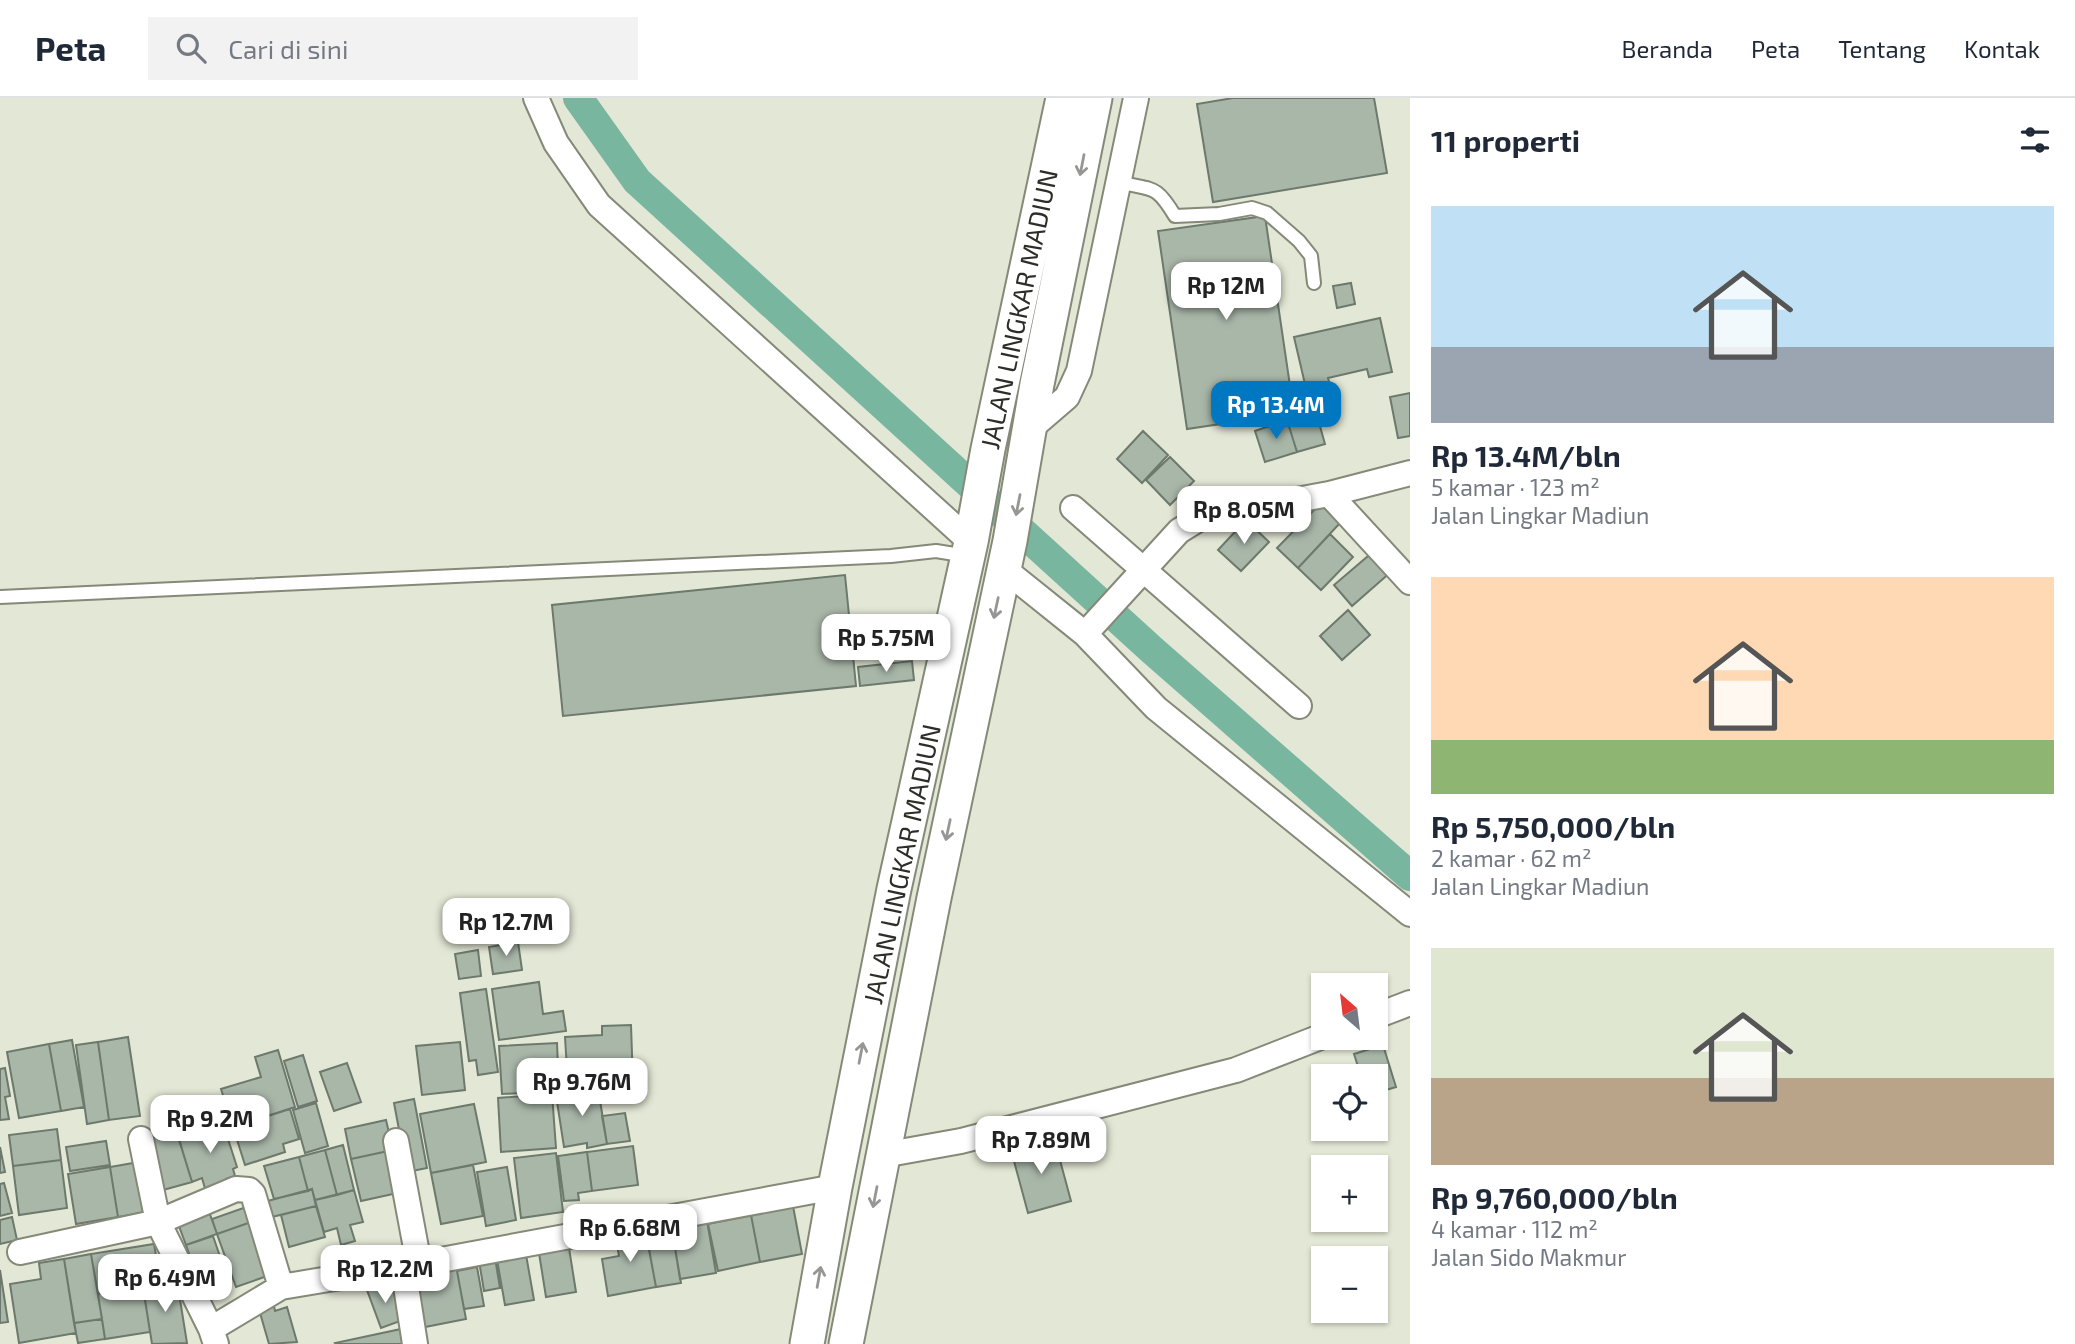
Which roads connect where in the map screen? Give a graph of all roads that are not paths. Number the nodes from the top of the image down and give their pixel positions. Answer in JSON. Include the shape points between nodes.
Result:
{"nodes":[{"id":1,"x":536,"y":98,"type":"edge"},
{"id":2,"x":1047,"y":98,"type":"edge"},
{"id":3,"x":1063,"y":98,"type":"edge"},
{"id":4,"x":1095,"y":98,"type":"edge"},
{"id":5,"x":1136,"y":98,"type":"edge"},
{"id":6,"x":1119,"y":182,"type":"junction"},
{"id":7,"x":1314,"y":283,"type":"dead end"},
{"id":8,"x":1000,"y":393,"type":"junction"},
{"id":9,"x":1031,"y":428,"type":"junction"},
{"id":10,"x":1410,"y":473,"type":"edge"},
{"id":11,"x":1329,"y":494,"type":"junction"},
{"id":12,"x":1073,"y":508,"type":"dead end"},
{"id":13,"x":971,"y":539,"type":"junction"},
{"id":14,"x":1007,"y":555,"type":"junction"},
{"id":15,"x":1143,"y":570,"type":"junction"},
{"id":16,"x":1410,"y":582,"type":"edge"},
{"id":17,"x":0,"y":597,"type":"edge"},
{"id":18,"x":1090,"y":628,"type":"junction"},
{"id":19,"x":1299,"y":706,"type":"dead end"},
{"id":20,"x":894,"y":890,"type":"junction"},
{"id":21,"x":934,"y":898,"type":"junction"},
{"id":22,"x":1410,"y":914,"type":"edge"},
{"id":23,"x":1410,"y":1003,"type":"edge"},
{"id":24,"x":1388,"y":1011,"type":"edge"},
{"id":25,"x":1311,"y":1041,"type":"edge"},
{"id":26,"x":141,"y":1139,"type":"dead end"},
{"id":27,"x":396,"y":1141,"type":"dead end"},
{"id":28,"x":883,"y":1155,"type":"junction"},
{"id":29,"x":835,"y":1187,"type":"junction"},
{"id":30,"x":158,"y":1222,"type":"junction"},
{"id":31,"x":20,"y":1252,"type":"dead end"},
{"id":32,"x":411,"y":1266,"type":"junction"},
{"id":33,"x":281,"y":1287,"type":"junction"},
{"id":34,"x":213,"y":1336,"type":"edge"},
{"id":35,"x":415,"y":1344,"type":"edge"},
{"id":36,"x":807,"y":1344,"type":"edge"},
{"id":37,"x":846,"y":1344,"type":"edge"}],
"edges":[{"from":1,"to":13,"type":"street","via":[[556,143],[599,205]]},
{"from":2,"to":8,"type":"street","via":[[995,343],[993,370]]},
{"from":3,"to":8,"type":"main road","name":"JALAN LINGKAR MADIUN"},
{"from":4,"to":9,"type":"main road","name":"JALAN LINGKAR MADIUN","one_way":true},
{"from":5,"to":6,"type":"street"},
{"from":6,"to":7,"type":"lane","via":[[1151,187],[1163,196],[1175,216],[1252,208],[1268,213],[1311,256]]},
{"from":6,"to":9,"type":"street","via":[[1079,371],[1067,397]]},
{"from":8,"to":13,"type":"main road","name":"JALAN LINGKAR MADIUN"},
{"from":9,"to":14,"type":"main road","name":"JALAN LINGKAR MADIUN","one_way":true},
{"from":10,"to":11,"type":"street"},
{"from":11,"to":15,"type":"street","via":[[1200,518],[1179,531]]},
{"from":11,"to":16,"type":"street"},
{"from":12,"to":15,"type":"street"},
{"from":13,"to":17,"type":"lane","via":[[936,551],[877,557]]},
{"from":13,"to":20,"type":"main road","name":"JALAN LINGKAR MADIUN"},
{"from":14,"to":18,"type":"street"},
{"from":14,"to":21,"type":"main road","name":"JALAN LINGKAR MADIUN","one_way":true},
{"from":15,"to":18,"type":"street"},
{"from":15,"to":19,"type":"street"},
{"from":18,"to":22,"type":"street","via":[[1156,708]]},
{"from":20,"to":21,"type":"main road"},
{"from":29,"to":20,"type":"main road","name":"JALAN LINGKAR MADIUN","one_way":true},
{"from":21,"to":28,"type":"main road","name":"JALAN LINGKAR MADIUN"},
{"from":23,"to":24,"type":"street"},
{"from":25,"to":28,"type":"street","via":[[1236,1070],[961,1141]]},
{"from":26,"to":30,"type":"street"},
{"from":27,"to":32,"type":"street"},
{"from":28,"to":37,"type":"main road","name":"JALAN LINGKAR MADIUN","one_way":true},
{"from":29,"to":32,"type":"street"},
{"from":36,"to":29,"type":"main road","name":"JALAN LINGKAR MADIUN","one_way":true},
{"from":30,"to":31,"type":"street"},
{"from":30,"to":33,"type":"street","via":[[236,1189],[249,1190]]},
{"from":30,"to":34,"type":"street"},
{"from":32,"to":33,"type":"street"},
{"from":32,"to":35,"type":"street"},
{"from":33,"to":34,"type":"street"}]}
